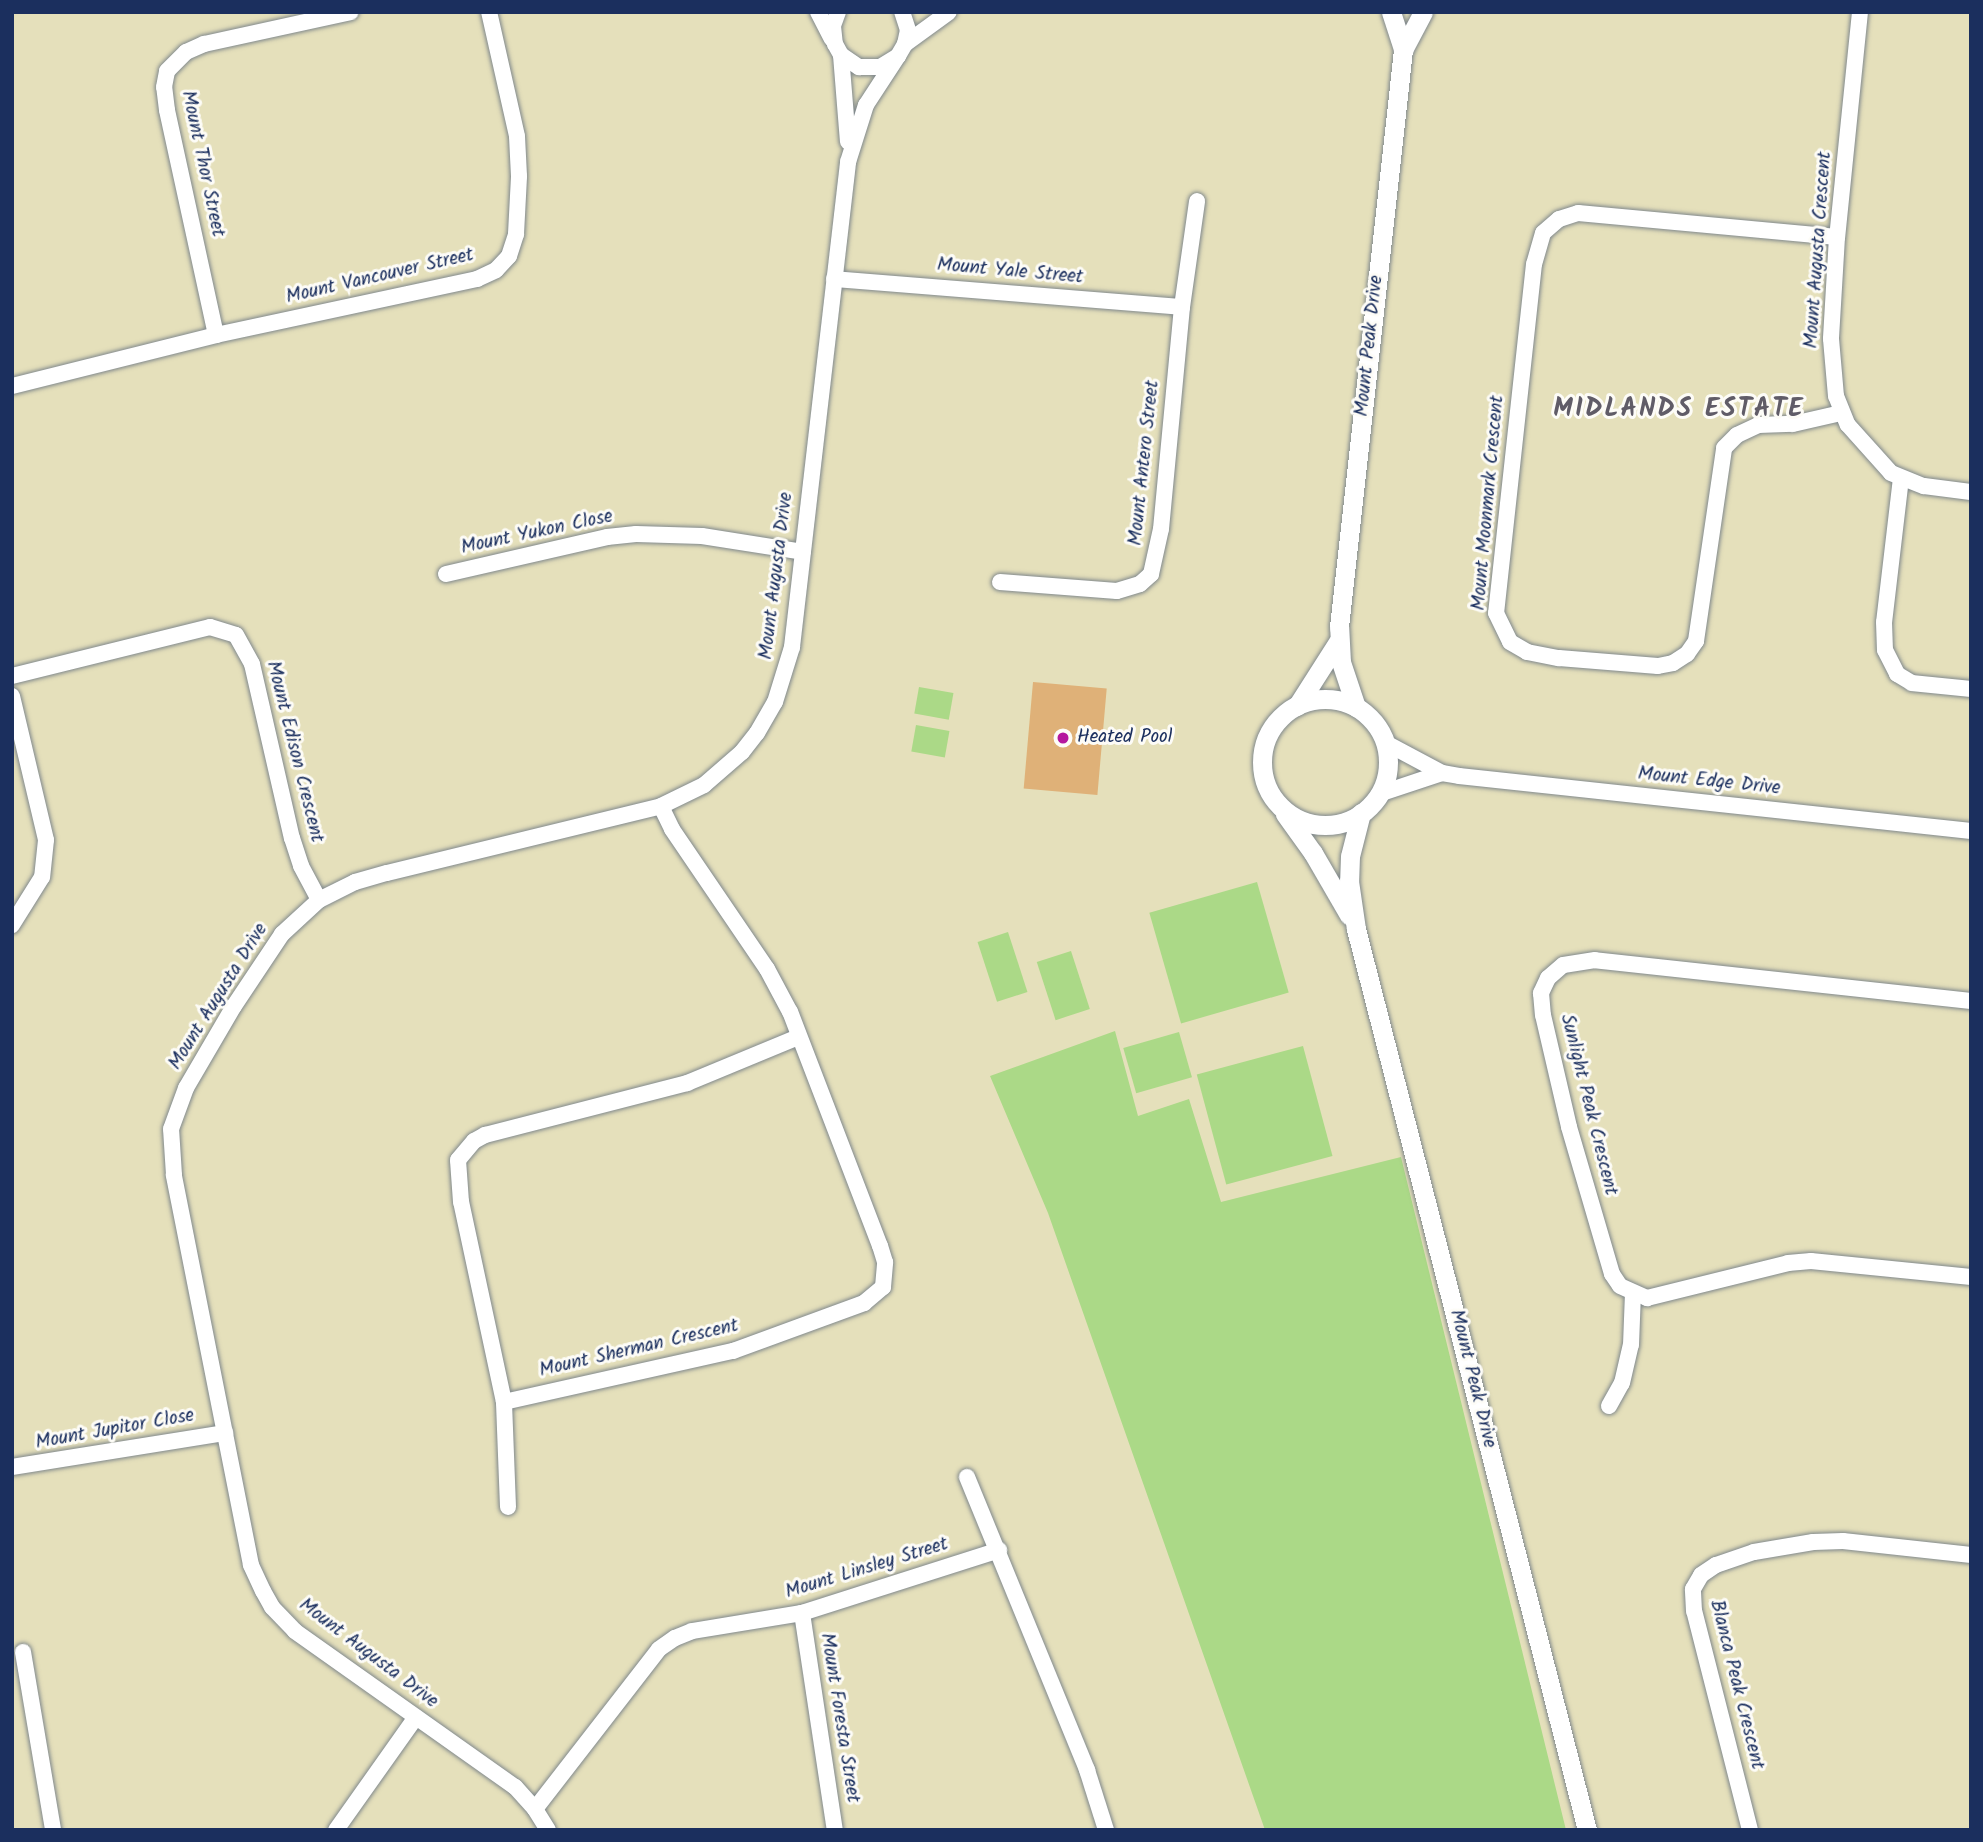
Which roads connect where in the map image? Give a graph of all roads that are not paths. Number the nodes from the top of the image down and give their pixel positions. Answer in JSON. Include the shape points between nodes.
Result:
{"nodes":[{"id":1,"x":351,"y":12,"type":"edge"},
{"id":2,"x":489,"y":12,"type":"edge"},
{"id":3,"x":818,"y":12,"type":"edge"},
{"id":4,"x":838,"y":12,"type":"edge"},
{"id":5,"x":902,"y":12,"type":"edge"},
{"id":6,"x":948,"y":12,"type":"edge"},
{"id":7,"x":1391,"y":12,"type":"edge"},
{"id":8,"x":1423,"y":12,"type":"edge"},
{"id":9,"x":1860,"y":12,"type":"edge"},
{"id":10,"x":838,"y":50,"type":"junction"},
{"id":11,"x":902,"y":50,"type":"junction"},
{"id":12,"x":1402,"y":50,"type":"junction"},
{"id":13,"x":848,"y":162,"type":"junction"},
{"id":14,"x":1197,"y":201,"type":"dead end"},
{"id":15,"x":1837,"y":237,"type":"junction"},
{"id":16,"x":834,"y":279,"type":"junction"},
{"id":17,"x":1182,"y":307,"type":"junction"},
{"id":18,"x":216,"y":335,"type":"junction"},
{"id":19,"x":12,"y":386,"type":"edge"},
{"id":20,"x":1841,"y":413,"type":"junction"},
{"id":21,"x":1901,"y":478,"type":"junction"},
{"id":22,"x":1971,"y":492,"type":"edge"},
{"id":23,"x":803,"y":552,"type":"junction"},
{"id":24,"x":446,"y":574,"type":"dead end"},
{"id":25,"x":1000,"y":582,"type":"dead end"},
{"id":26,"x":1338,"y":642,"type":"junction"},
{"id":27,"x":12,"y":676,"type":"edge"},
{"id":28,"x":1971,"y":690,"type":"edge"},
{"id":29,"x":12,"y":695,"type":"edge"},
{"id":30,"x":1297,"y":706,"type":"junction"},
{"id":31,"x":1356,"y":707,"type":"junction"},
{"id":32,"x":1384,"y":742,"type":"junction"},
{"id":33,"x":1442,"y":774,"type":"junction"},
{"id":34,"x":1379,"y":794,"type":"junction"},
{"id":35,"x":661,"y":806,"type":"junction"},
{"id":36,"x":1279,"y":806,"type":"junction"},
{"id":37,"x":1361,"y":813,"type":"junction"},
{"id":38,"x":1971,"y":831,"type":"edge"},
{"id":39,"x":319,"y":900,"type":"junction"},
{"id":40,"x":12,"y":925,"type":"edge"},
{"id":41,"x":1356,"y":929,"type":"junction"},
{"id":42,"x":1971,"y":1001,"type":"edge"},
{"id":43,"x":798,"y":1037,"type":"junction"},
{"id":44,"x":1971,"y":1277,"type":"edge"},
{"id":45,"x":1633,"y":1293,"type":"junction"},
{"id":46,"x":504,"y":1402,"type":"junction"},
{"id":47,"x":1609,"y":1406,"type":"dead end"},
{"id":48,"x":225,"y":1433,"type":"junction"},
{"id":49,"x":12,"y":1467,"type":"edge"},
{"id":50,"x":967,"y":1477,"type":"dead end"},
{"id":51,"x":508,"y":1507,"type":"dead end"},
{"id":52,"x":999,"y":1550,"type":"junction"},
{"id":53,"x":1971,"y":1555,"type":"edge"},
{"id":54,"x":802,"y":1614,"type":"junction"},
{"id":55,"x":23,"y":1652,"type":"dead end"},
{"id":56,"x":416,"y":1717,"type":"junction"},
{"id":57,"x":536,"y":1809,"type":"junction"},
{"id":58,"x":53,"y":1830,"type":"edge"},
{"id":59,"x":336,"y":1830,"type":"edge"},
{"id":60,"x":548,"y":1830,"type":"edge"},
{"id":61,"x":835,"y":1830,"type":"edge"},
{"id":62,"x":1106,"y":1830,"type":"edge"},
{"id":63,"x":1587,"y":1830,"type":"edge"},
{"id":64,"x":1750,"y":1830,"type":"edge"}],
"edges":[{"from":1,"to":18,"type":"street","name":"Mount Thor Street","via":[[204,44],[186,52],[167,71],[167,110]]},
{"from":2,"to":18,"type":"street","name":"Mount Vancouver Street","via":[[517,136],[516,234],[509,256],[496,270],[477,279]]},
{"from":3,"to":10,"type":"street"},
{"from":4,"to":10,"type":"street","name":"Mount Augusta Drive","via":[[833,26]]},
{"from":5,"to":11,"type":"street","via":[[908,30]]},
{"from":6,"to":11,"type":"street","name":"Mount Augusta Drive"},
{"from":7,"to":12,"type":"street","name":"Mount Peak Drive"},
{"from":8,"to":12,"type":"street","name":"Mount Peak Drive"},
{"from":9,"to":15,"type":"street","name":"Mount Augusta Crescent"},
{"from":10,"to":11,"type":"street","via":[[859,67],[880,67]]},
{"from":10,"to":13,"type":"street","name":"Mount Augusta Drive"},
{"from":11,"to":13,"type":"street","name":"Mount Augusta Drive","via":[[866,105]]},
{"from":12,"to":26,"type":"street","name":"Mount Peak Drive"},
{"from":13,"to":16,"type":"street","name":"Mount Augusta Drive"},
{"from":14,"to":17,"type":"street","name":"Mount Antero Street"},
{"from":15,"to":20,"type":"street","name":"Mount Augusta Crescent","via":[[1831,339]]},
{"from":15,"to":20,"type":"street","name":"Mount Moonmark Crescent","via":[[1587,213],[1559,219],[1543,233],[1534,264],[1496,612],[1510,642],[1527,652],[1657,666],[1687,654],[1698,630],[1724,448],[1758,425],[1793,424]]},
{"from":16,"to":17,"type":"street","name":"Mount Yale Street"},
{"from":16,"to":23,"type":"street","name":"Mount Augusta Drive"},
{"from":17,"to":25,"type":"street","name":"Mount Antero Street","via":[[1161,529],[1151,574],[1140,584],[1117,590]]},
{"from":18,"to":19,"type":"street","name":"Mount Vancouver Street"},
{"from":20,"to":21,"type":"street","name":"Mount Augusta Crescent","via":[[1868,450]]},
{"from":21,"to":22,"type":"street","name":"Mount Augusta Crescent"},
{"from":21,"to":28,"type":"street","via":[[1884,622],[1885,650],[1897,674],[1912,683]]},
{"from":23,"to":24,"type":"street","name":"Mount Yukon Close","via":[[702,536],[636,534]]},
{"from":23,"to":35,"type":"street","name":"Mount Augusta Drive","via":[[792,647],[775,702],[742,752],[704,785]]},
{"from":26,"to":30,"type":"street","name":"Mount Peak Drive"},
{"from":26,"to":31,"type":"street","name":"Mount Peak Drive"},
{"from":27,"to":39,"type":"street","name":"Mount Edison Crescent","via":[[210,627],[236,635],[252,664],[292,838]]},
{"from":29,"to":40,"type":"street","via":[[46,850],[42,877]]},
{"from":30,"to":31,"type":"street","via":[[1326,699]]},
{"from":30,"to":36,"type":"street","name":"Mount Peak Drive","via":[[1274,725],[1263,752],[1265,781]]},
{"from":31,"to":32,"type":"street","name":"Mount Peak Drive"},
{"from":32,"to":33,"type":"street","name":"Mount Edge Drive"},
{"from":32,"to":34,"type":"street","via":[[1387,769]]},
{"from":33,"to":34,"type":"street","name":"Mount Edge Drive"},
{"from":33,"to":38,"type":"street","name":"Mount Edge Drive"},
{"from":34,"to":37,"type":"street","name":"Mount Peak Drive"},
{"from":35,"to":39,"type":"street","name":"Mount Augusta Drive","via":[[387,873]]},
{"from":35,"to":43,"type":"street","name":"Mount Sherman Crescent","via":[[767,969]]},
{"from":36,"to":37,"type":"street","name":"Mount Peak Drive","via":[[1319,824],[1345,821]]},
{"from":36,"to":41,"type":"street","name":"Mount Peak Drive","via":[[1313,853]]},
{"from":37,"to":41,"type":"street","name":"Mount Peak Drive","via":[[1350,856]]},
{"from":39,"to":48,"type":"street","name":"Mount Augusta Drive","via":[[282,934],[234,1006],[186,1088],[171,1129],[174,1175]]},
{"from":41,"to":63,"type":"street","name":"Mount Peak Drive"},
{"from":42,"to":45,"type":"street","name":"Sunlight Peak Crescent","via":[[1595,960],[1563,965],[1548,978],[1541,993],[1543,1015],[1569,1127],[1612,1274],[1620,1286]]},
{"from":43,"to":46,"type":"street","via":[[687,1083],[485,1135],[465,1149],[458,1160],[461,1202]]},
{"from":43,"to":46,"type":"street","name":"Mount Sherman Crescent","via":[[880,1247],[885,1262],[883,1287],[864,1303],[733,1351]]},
{"from":44,"to":45,"type":"street","via":[[1811,1261],[1647,1298]]},
{"from":45,"to":47,"type":"street","via":[[1631,1346],[1622,1383]]},
{"from":46,"to":51,"type":"street"},
{"from":48,"to":49,"type":"street","name":"Mount Jupitor Close"},
{"from":48,"to":56,"type":"street","name":"Mount Augusta Drive","via":[[251,1565],[272,1607],[295,1631]]},
{"from":50,"to":52,"type":"street"},
{"from":52,"to":54,"type":"street","name":"Mount Linsley Street"},
{"from":52,"to":62,"type":"street","via":[[1087,1770]]},
{"from":53,"to":64,"type":"street","name":"Blanca Peak Crescent","via":[[1813,1542],[1754,1552],[1701,1575],[1693,1589],[1694,1611]]},
{"from":54,"to":57,"type":"street","name":"Mount Linsley Street","via":[[692,1631],[659,1649]]},
{"from":54,"to":61,"type":"street","name":"Mount Foresta Street"},
{"from":55,"to":58,"type":"street"},
{"from":56,"to":57,"type":"street","name":"Mount Augusta Drive","via":[[514,1787]]},
{"from":56,"to":59,"type":"street"},
{"from":57,"to":60,"type":"street","name":"Mount Augusta Drive"}]}
